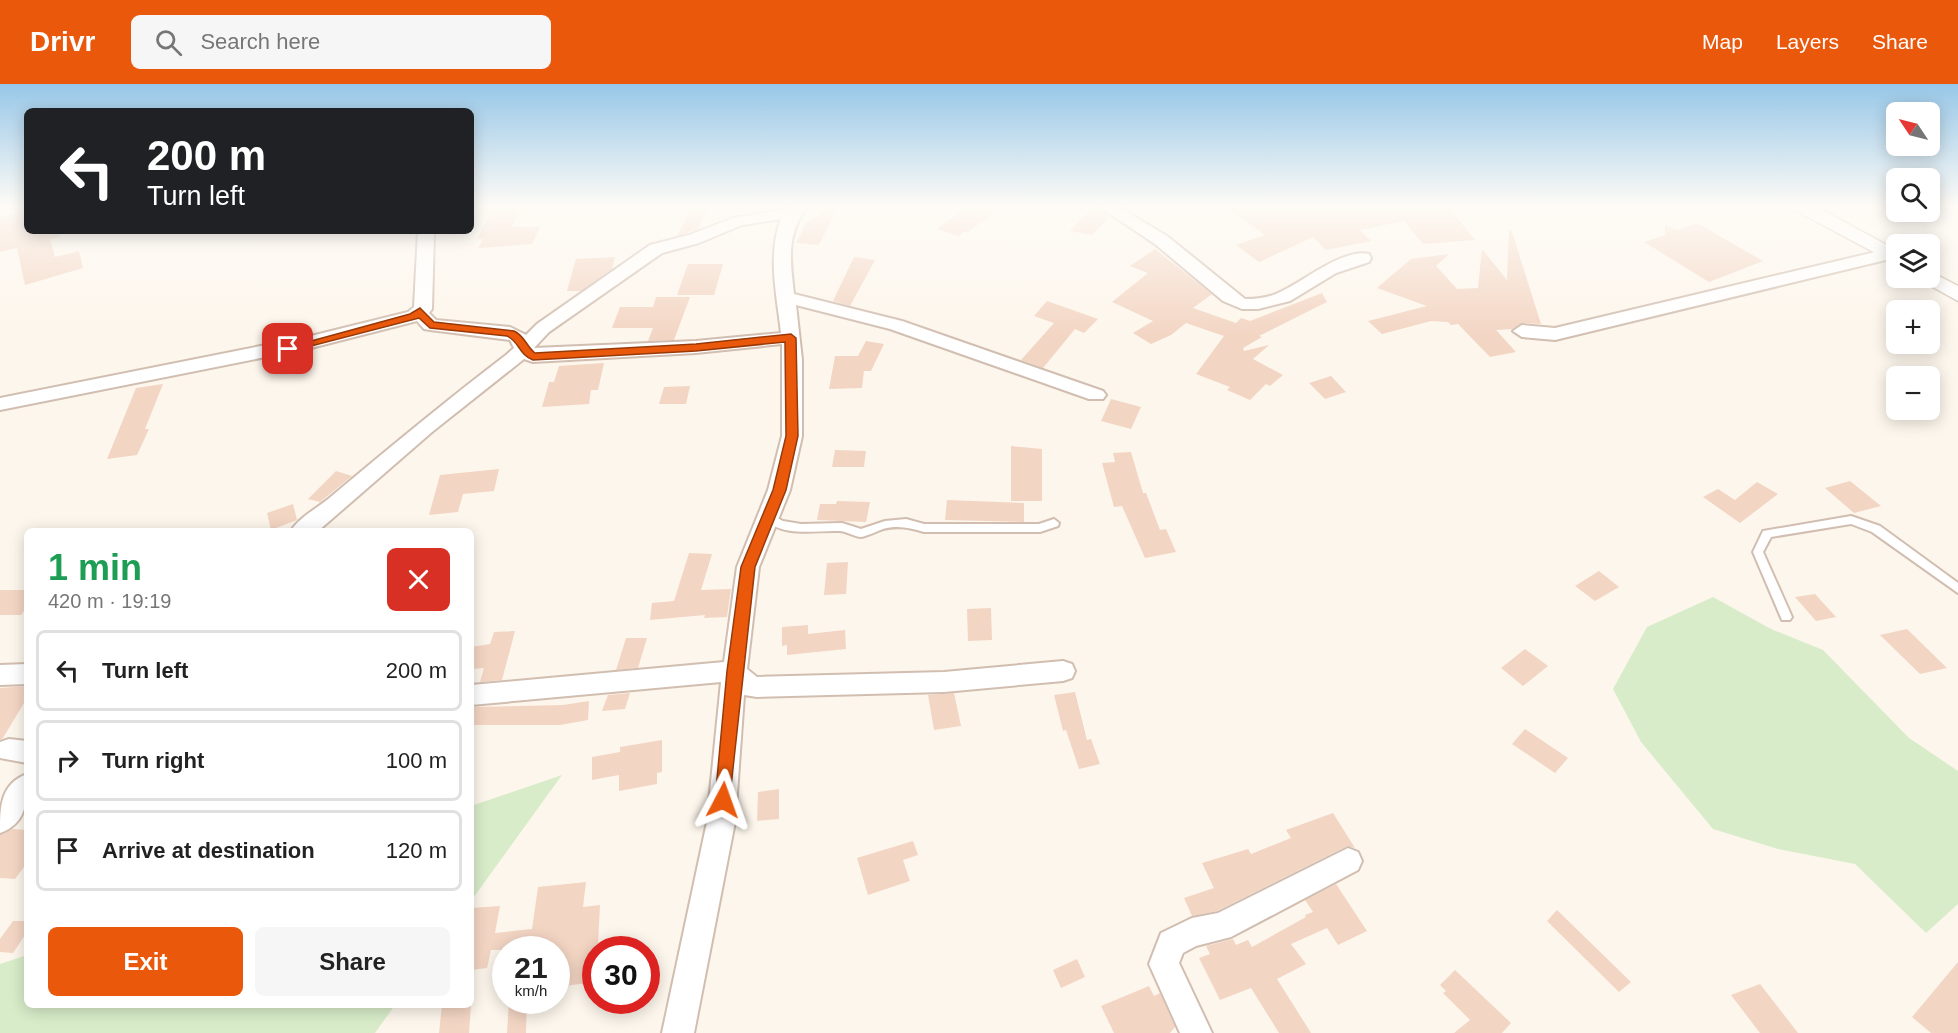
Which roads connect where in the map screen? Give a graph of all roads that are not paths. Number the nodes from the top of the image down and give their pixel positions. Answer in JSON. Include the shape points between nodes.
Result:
{"nodes":[{"id":1,"x":425,"y":249,"type":"edge"},
{"id":2,"x":656,"y":249,"type":"edge"},
{"id":3,"x":782,"y":249,"type":"edge"},
{"id":4,"x":1172,"y":249,"type":"edge"},
{"id":5,"x":1886,"y":257,"type":"edge"},
{"id":6,"x":1363,"y":258,"type":"dead end"},
{"id":7,"x":1940,"y":284,"type":"edge"},
{"id":8,"x":1958,"y":295,"type":"edge"},
{"id":9,"x":787,"y":297,"type":"junction"},
{"id":10,"x":420,"y":312,"type":"junction"},
{"id":11,"x":1522,"y":331,"type":"dead end"},
{"id":12,"x":791,"y":338,"type":"junction"},
{"id":13,"x":524,"y":350,"type":"junction"},
{"id":14,"x":1096,"y":395,"type":"dead end"},
{"id":15,"x":0,"y":404,"type":"edge"},
{"id":16,"x":769,"y":518,"type":"junction"},
{"id":17,"x":1054,"y":523,"type":"dead end"},
{"id":18,"x":306,"y":528,"type":"edge"},
{"id":19,"x":1958,"y":589,"type":"edge"},
{"id":20,"x":1786,"y":617,"type":"dead end"},
{"id":21,"x":1063,"y":670,"type":"dead end"},
{"id":22,"x":734,"y":671,"type":"junction"},
{"id":23,"x":24,"y":674,"type":"edge"},
{"id":24,"x":0,"y":675,"type":"edge"},
{"id":25,"x":474,"y":695,"type":"edge"},
{"id":26,"x":24,"y":790,"type":"edge"},
{"id":27,"x":0,"y":821,"type":"edge"},
{"id":28,"x":1348,"y":861,"type":"dead end"},
{"id":29,"x":678,"y":1033,"type":"edge"},
{"id":30,"x":1196,"y":1033,"type":"edge"}],
"edges":[{"from":1,"to":10,"type":"street"},
{"from":2,"to":13,"type":"street","via":[[543,328]]},
{"from":3,"to":9,"type":"street"},
{"from":4,"to":6,"type":"street","via":[[1242,304],[1284,297],[1330,269]]},
{"from":5,"to":11,"type":"street","via":[[1555,334]]},
{"from":7,"to":8,"type":"street"},
{"from":9,"to":12,"type":"street"},
{"from":9,"to":14,"type":"street","via":[[896,325]]},
{"from":10,"to":13,"type":"street","via":[[430,325],[510,333],[518,337]]},
{"from":10,"to":15,"type":"street","via":[[288,349]]},
{"from":12,"to":13,"type":"street","via":[[533,356]]},
{"from":12,"to":16,"type":"street","via":[[792,436]]},
{"from":13,"to":18,"type":"street","via":[[425,427]]},
{"from":16,"to":17,"type":"lane","via":[[801,528],[842,527],[861,533],[906,523],[924,528],[1040,528]]},
{"from":16,"to":22,"type":"street","via":[[748,567]]},
{"from":19,"to":20,"type":"lane","via":[[1876,529],[1851,520],[1767,534],[1758,552]]},
{"from":21,"to":22,"type":"street","via":[[944,682],[757,687],[748,686]]},
{"from":22,"to":25,"type":"street"},
{"from":22,"to":29,"type":"street","via":[[722,822]]},
{"from":23,"to":24,"type":"street"},
{"from":26,"to":27,"type":"street"},
{"from":28,"to":30,"type":"street","via":[[1221,927],[1192,932],[1171,943],[1164,964]]}]}
